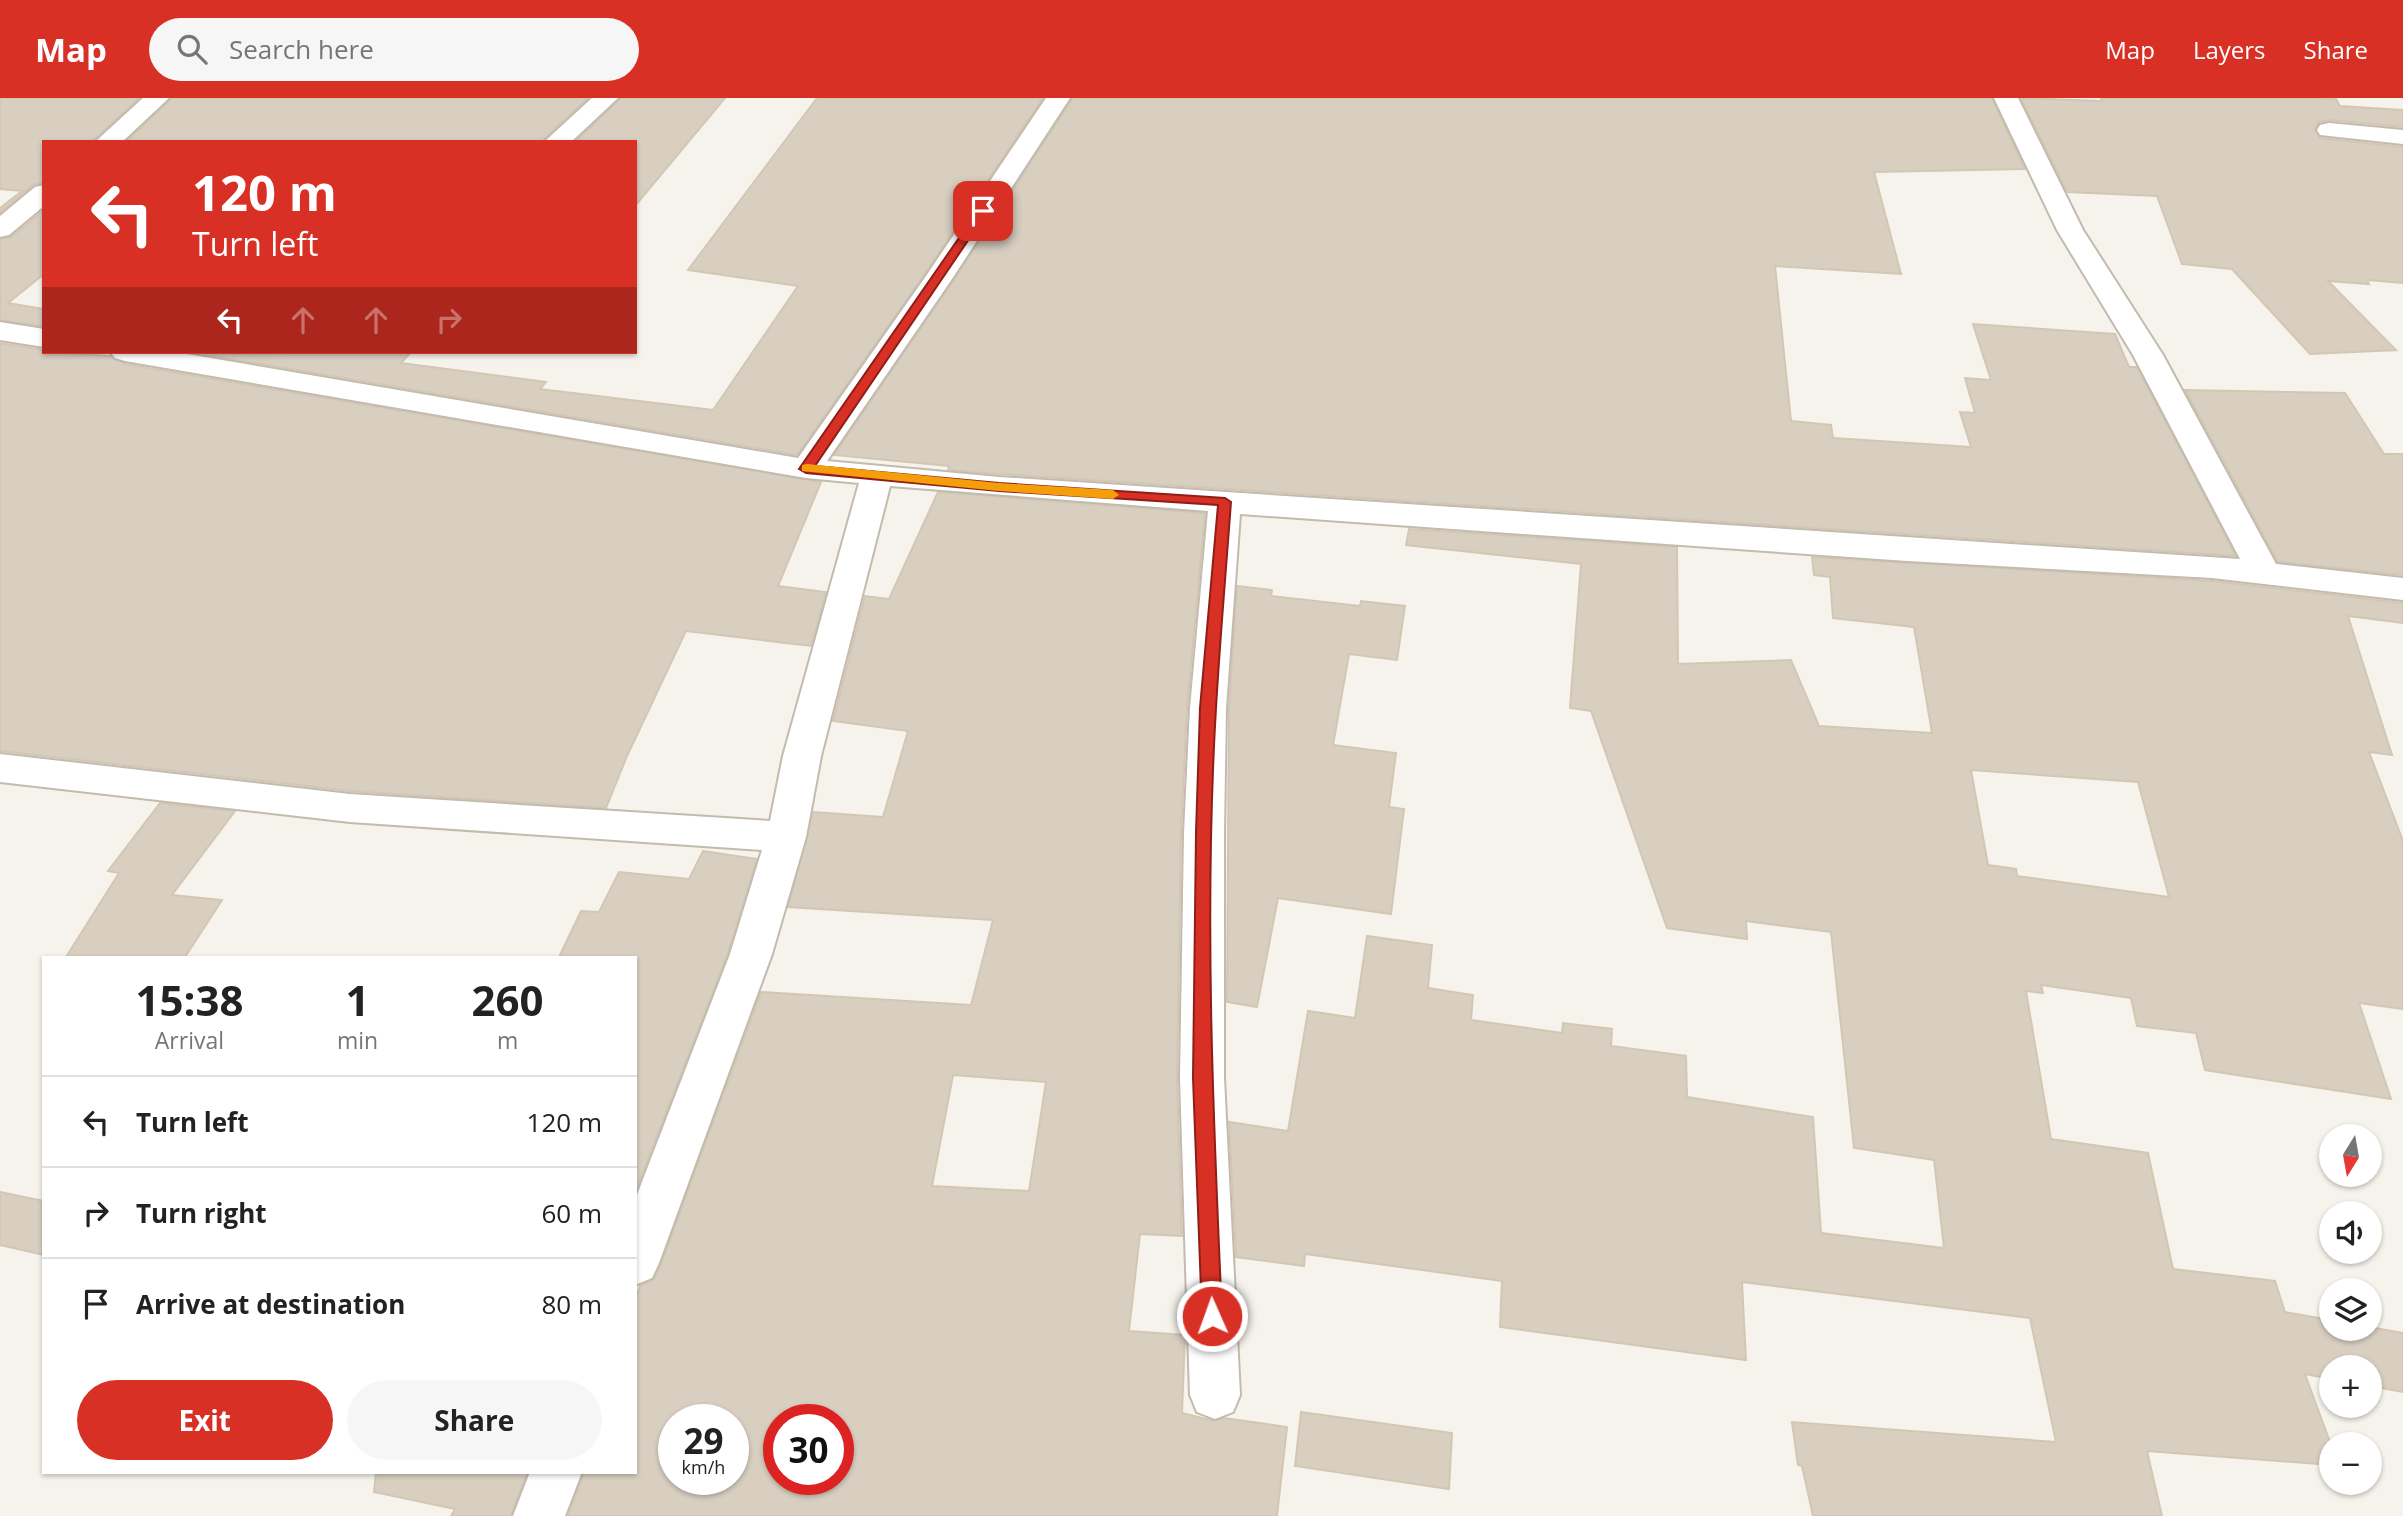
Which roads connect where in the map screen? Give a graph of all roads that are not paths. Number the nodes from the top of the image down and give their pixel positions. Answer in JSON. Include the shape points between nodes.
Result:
{"nodes":[{"id":1,"x":157,"y":98,"type":"edge"},
{"id":2,"x":606,"y":98,"type":"edge"},
{"id":3,"x":1058,"y":98,"type":"edge"},
{"id":4,"x":2006,"y":98,"type":"edge"},
{"id":5,"x":2329,"y":130,"type":"dead end"},
{"id":6,"x":2403,"y":136,"type":"edge"},
{"id":7,"x":109,"y":140,"type":"edge"},
{"id":8,"x":558,"y":140,"type":"edge"},
{"id":9,"x":42,"y":195,"type":"edge"},
{"id":10,"x":0,"y":229,"type":"edge"},
{"id":11,"x":0,"y":331,"type":"edge"},
{"id":12,"x":42,"y":338,"type":"edge"},
{"id":13,"x":137,"y":354,"type":"edge"},
{"id":14,"x":280,"y":354,"type":"edge"},
{"id":15,"x":259,"y":374,"type":"junction"},
{"id":16,"x":806,"y":469,"type":"junction"},
{"id":17,"x":877,"y":476,"type":"junction"},
{"id":18,"x":1225,"y":502,"type":"junction"},
{"id":19,"x":2264,"y":573,"type":"junction"},
{"id":20,"x":2403,"y":589,"type":"edge"},
{"id":21,"x":0,"y":768,"type":"edge"},
{"id":22,"x":786,"y":837,"type":"junction"},
{"id":23,"x":637,"y":1258,"type":"edge"},
{"id":24,"x":1215,"y":1395,"type":"dead end"},
{"id":25,"x":555,"y":1474,"type":"edge"},
{"id":26,"x":539,"y":1516,"type":"edge"}],
"edges":[{"from":1,"to":7,"type":"street"},
{"from":2,"to":8,"type":"street"},
{"from":3,"to":16,"type":"street"},
{"from":4,"to":19,"type":"street","via":[[2070,230],[2148,355]]},
{"from":5,"to":6,"type":"street"},
{"from":9,"to":10,"type":"street"},
{"from":11,"to":12,"type":"street"},
{"from":13,"to":15,"type":"street"},
{"from":14,"to":15,"type":"street"},
{"from":15,"to":16,"type":"street"},
{"from":16,"to":17,"type":"street"},
{"from":17,"to":18,"type":"street"},
{"from":17,"to":22,"type":"street","via":[[802,756]]},
{"from":18,"to":19,"type":"street"},
{"from":18,"to":24,"type":"street","via":[[1208,708],[1204,846],[1202,1078]]},
{"from":19,"to":20,"type":"street"},
{"from":21,"to":22,"type":"street","via":[[350,808]]},
{"from":22,"to":23,"type":"street","via":[[751,954]]},
{"from":25,"to":26,"type":"street"}]}
